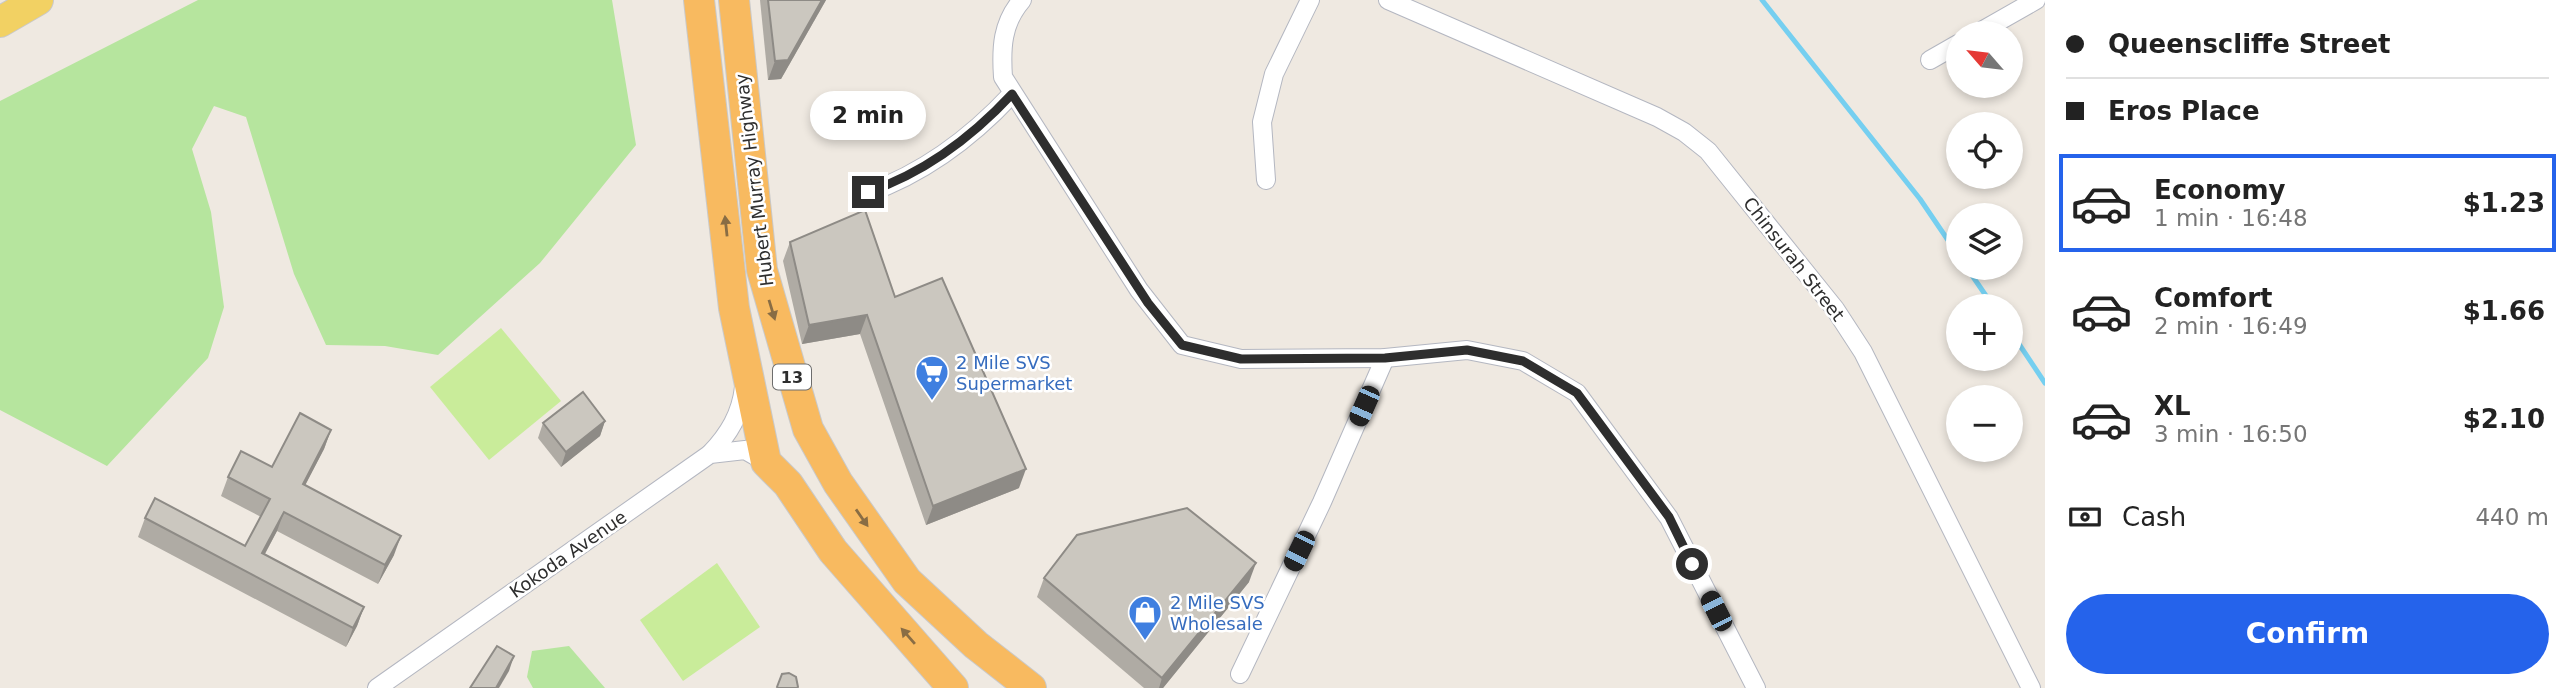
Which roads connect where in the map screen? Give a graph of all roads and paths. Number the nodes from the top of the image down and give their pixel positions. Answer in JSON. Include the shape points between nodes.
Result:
{"nodes":[{"id":1,"x":38,"y":0,"type":"edge"},
{"id":2,"x":699,"y":0,"type":"edge"},
{"id":3,"x":734,"y":0,"type":"edge"},
{"id":4,"x":1022,"y":0,"type":"edge"},
{"id":5,"x":1310,"y":0,"type":"edge"},
{"id":6,"x":1388,"y":0,"type":"edge"},
{"id":7,"x":2036,"y":0,"type":"edge"},
{"id":8,"x":1999,"y":21,"type":"edge"},
{"id":9,"x":0,"y":22,"type":"edge"},
{"id":10,"x":1946,"y":51,"type":"edge"},
{"id":11,"x":1930,"y":60,"type":"dead end"},
{"id":12,"x":1012,"y":94,"type":"junction"},
{"id":13,"x":1266,"y":180,"type":"dead end"},
{"id":14,"x":868,"y":192,"type":"dead end"},
{"id":15,"x":1385,"y":358,"type":"junction"},
{"id":16,"x":745,"y":363,"type":"junction"},
{"id":17,"x":710,"y":454,"type":"junction"},
{"id":18,"x":766,"y":462,"type":"junction"},
{"id":19,"x":1240,"y":674,"type":"dead end"},
{"id":20,"x":377,"y":688,"type":"edge"},
{"id":21,"x":953,"y":688,"type":"edge"},
{"id":22,"x":1031,"y":688,"type":"edge"},
{"id":23,"x":1756,"y":688,"type":"edge"},
{"id":24,"x":2031,"y":688,"type":"edge"}],
"edges":[{"from":1,"to":9,"type":"main road"},
{"from":16,"to":2,"type":"highway","name":"Hubert Murray Highway","number":"13","one_way":true,"via":[[734,308]]},
{"from":3,"to":22,"type":"highway","name":"Hubert Murray Highway","number":"13","one_way":true,"via":[[762,270],[808,429],[838,483],[907,581]]},
{"from":4,"to":12,"type":"street","via":[[1009,15],[1001,50],[1003,78]]},
{"from":5,"to":13,"type":"street","via":[[1274,74],[1262,122]]},
{"from":6,"to":24,"type":"street","name":"Chinsurah Street","via":[[1657,117],[1708,151],[1835,309],[1863,352]]},
{"from":7,"to":8,"type":"street"},
{"from":10,"to":11,"type":"street"},
{"from":12,"to":14,"type":"street","via":[[982,127],[902,180]]},
{"from":12,"to":15,"type":"street","via":[[1156,316],[1182,345],[1241,359]]},
{"from":15,"to":19,"type":"street"},
{"from":15,"to":23,"type":"street","via":[[1467,350],[1490,354],[1523,361],[1577,393],[1669,517]]},
{"from":16,"to":17,"type":"street","via":[[740,410],[728,434]]},
{"from":16,"to":18,"type":"highway","name":"Hubert Murray Highway","number":"13"},
{"from":17,"to":18,"type":"street","name":"Kokoda Avenue","via":[[745,450]]},
{"from":17,"to":20,"type":"street","name":"Kokoda Avenue"},
{"from":21,"to":18,"type":"highway","one_way":true,"via":[[832,551],[789,484]]}]}
